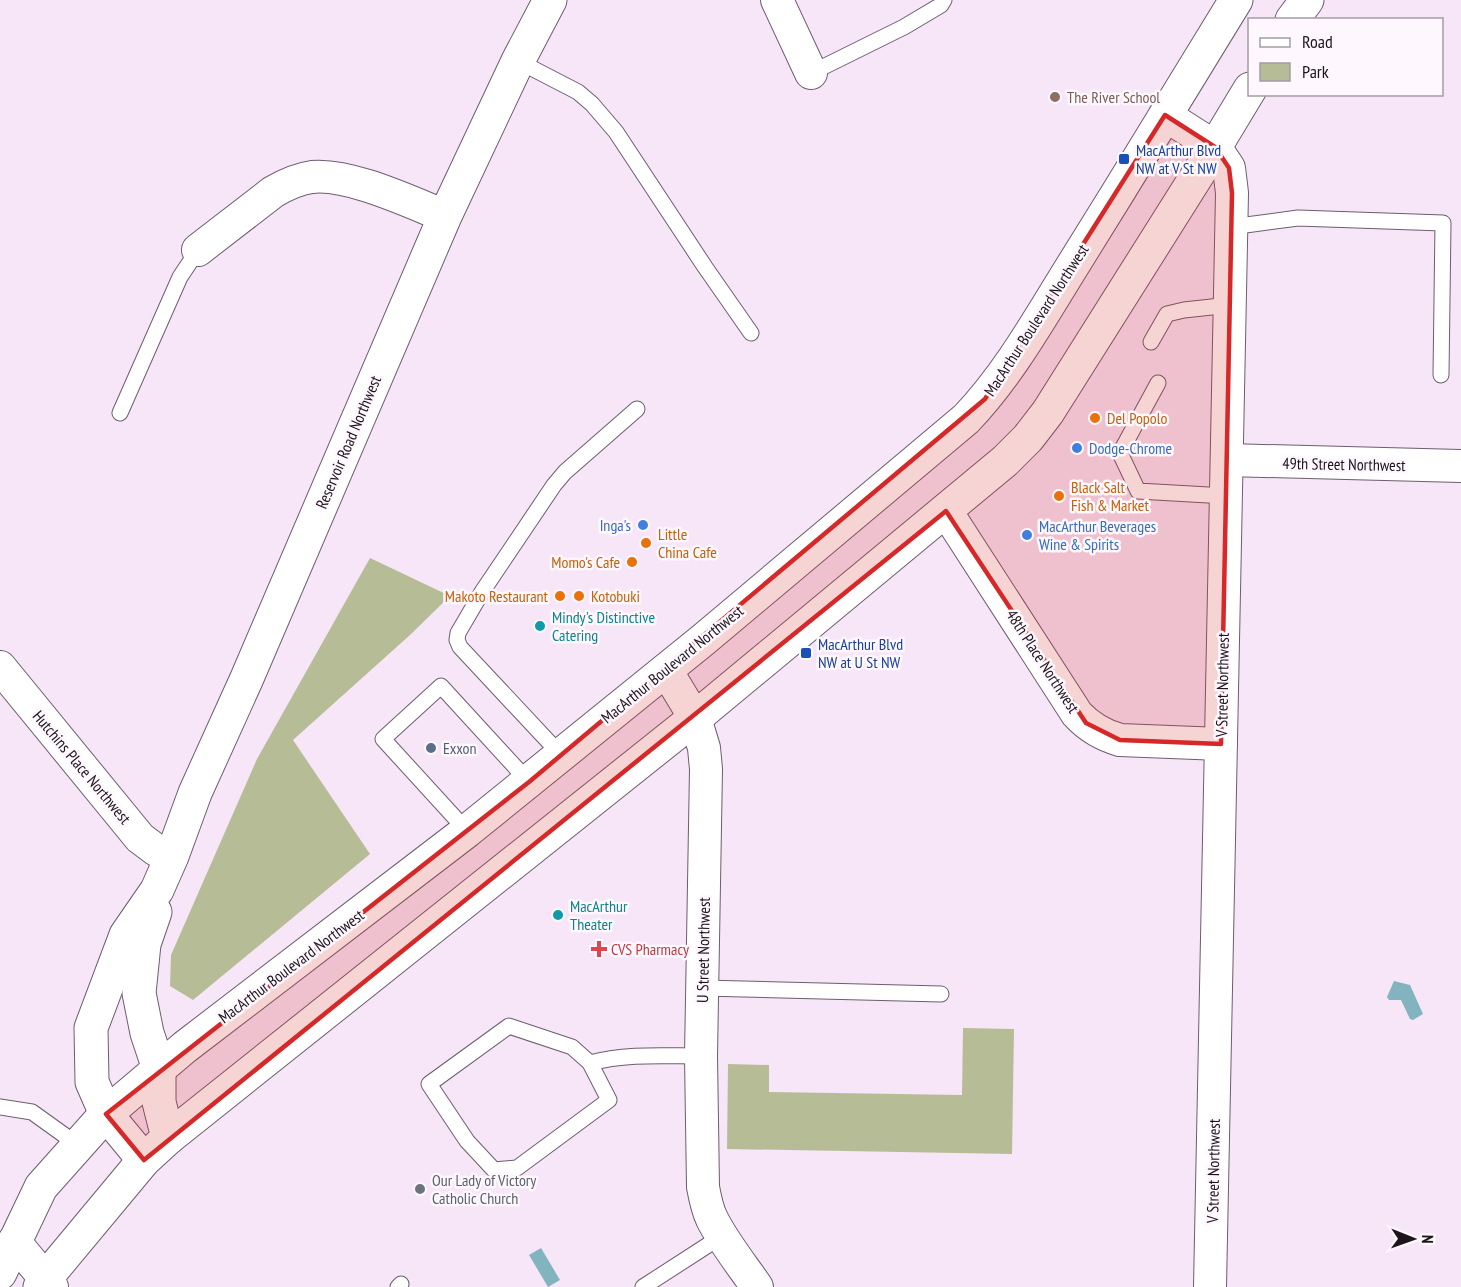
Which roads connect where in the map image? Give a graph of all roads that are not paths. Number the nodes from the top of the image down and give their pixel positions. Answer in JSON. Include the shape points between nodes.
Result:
{"nodes":[{"id":1,"x":550,"y":0,"type":"edge"},
{"id":2,"x":777,"y":0,"type":"edge"},
{"id":3,"x":944,"y":0,"type":"edge"},
{"id":4,"x":1236,"y":0,"type":"edge"},
{"id":5,"x":1307,"y":0,"type":"edge"},
{"id":6,"x":1294,"y":18,"type":"edge"},
{"id":7,"x":518,"y":62,"type":"junction"},
{"id":8,"x":811,"y":73,"type":"joint"},
{"id":9,"x":1248,"y":92,"type":"edge"},
{"id":10,"x":1165,"y":115,"type":"junction"},
{"id":11,"x":1215,"y":147,"type":"junction"},
{"id":12,"x":445,"y":216,"type":"junction"},
{"id":13,"x":1231,"y":227,"type":"junction"},
{"id":14,"x":198,"y":250,"type":"joint"},
{"id":15,"x":1230,"y":305,"type":"junction"},
{"id":16,"x":751,"y":333,"type":"dead end"},
{"id":17,"x":1151,"y":342,"type":"dead end"},
{"id":18,"x":1440,"y":375,"type":"dead end"},
{"id":19,"x":1158,"y":383,"type":"dead end"},
{"id":20,"x":637,"y":409,"type":"dead end"},
{"id":21,"x":120,"y":412,"type":"dead end"},
{"id":22,"x":1227,"y":460,"type":"junction"},
{"id":23,"x":1461,"y":466,"type":"edge"},
{"id":24,"x":1226,"y":496,"type":"junction"},
{"id":25,"x":946,"y":511,"type":"junction"},
{"id":26,"x":0,"y":668,"type":"edge"},
{"id":27,"x":666,"y":670,"type":"junction"},
{"id":28,"x":695,"y":718,"type":"junction"},
{"id":29,"x":1221,"y":744,"type":"junction"},
{"id":30,"x":561,"y":755,"type":"junction"},
{"id":31,"x":529,"y":782,"type":"junction"},
{"id":32,"x":467,"y":831,"type":"junction"},
{"id":33,"x":172,"y":856,"type":"junction"},
{"id":34,"x":157,"y":890,"type":"junction"},
{"id":35,"x":702,"y":988,"type":"junction"},
{"id":36,"x":941,"y":994,"type":"dead end"},
{"id":37,"x":701,"y":1056,"type":"junction"},
{"id":38,"x":591,"y":1063,"type":"junction"},
{"id":39,"x":159,"y":1069,"type":"junction"},
{"id":40,"x":0,"y":1107,"type":"edge"},
{"id":41,"x":106,"y":1114,"type":"junction"},
{"id":42,"x":168,"y":1138,"type":"junction"},
{"id":43,"x":78,"y":1145,"type":"junction"},
{"id":44,"x":144,"y":1160,"type":"junction"},
{"id":45,"x":722,"y":1236,"type":"junction"},
{"id":46,"x":14,"y":1241,"type":"junction"},
{"id":47,"x":0,"y":1273,"type":"edge"},
{"id":48,"x":46,"y":1284,"type":"edge"},
{"id":49,"x":643,"y":1287,"type":"edge"},
{"id":50,"x":758,"y":1287,"type":"edge"},
{"id":51,"x":1210,"y":1287,"type":"edge"}],
"edges":[{"from":1,"to":7,"type":"main road","name":"Reservoir Road Northwest"},
{"from":2,"to":8,"type":"street"},
{"from":3,"to":8,"type":"lane","via":[[904,27]]},
{"from":4,"to":10,"type":"main road","name":"MacArthur Boulevard Northwest"},
{"from":5,"to":6,"type":"main road"},
{"from":7,"to":12,"type":"main road","name":"Reservoir Road Northwest"},
{"from":7,"to":16,"type":"lane","via":[[578,92],[592,104],[616,132]]},
{"from":9,"to":11,"type":"main road"},
{"from":10,"to":11,"type":"street","name":"V Street Northwest"},
{"from":10,"to":27,"type":"main road","name":"MacArthur Boulevard Northwest","via":[[1002,378],[985,399]]},
{"from":11,"to":13,"type":"street","name":"V Street Northwest","via":[[1229,168]]},
{"from":11,"to":25,"type":"main road","via":[[1048,412],[1005,461]]},
{"from":12,"to":14,"type":"street","via":[[354,183],[312,177],[273,192]]},
{"from":12,"to":33,"type":"main road","name":"Reservoir Road Northwest","via":[[195,793]]},
{"from":13,"to":15,"type":"street","name":"V Street Northwest"},
{"from":13,"to":18,"type":"lane","via":[[1298,218],[1443,224]]},
{"from":14,"to":21,"type":"lane","via":[[180,277]]},
{"from":15,"to":17,"type":"lane","via":[[1167,314]]},
{"from":15,"to":22,"type":"street","name":"V Street Northwest"},
{"from":19,"to":24,"type":"lane","via":[[1120,453],[1138,491]]},
{"from":20,"to":30,"type":"lane","via":[[554,485],[458,633],[460,647]]},
{"from":22,"to":23,"type":"street","name":"49th Street Northwest"},
{"from":22,"to":24,"type":"street","name":"V Street Northwest"},
{"from":24,"to":29,"type":"street","name":"V Street Northwest"},
{"from":25,"to":28,"type":"main road"},
{"from":25,"to":29,"type":"street","name":"48th Place Northwest","via":[[1086,723],[1120,740]]},
{"from":26,"to":33,"type":"street","name":"Hutchins Place Northwest","via":[[140,838]]},
{"from":27,"to":28,"type":"street","name":"U Street Northwest"},
{"from":27,"to":30,"type":"main road","name":"MacArthur Boulevard Northwest"},
{"from":28,"to":35,"type":"street","name":"U Street Northwest","via":[[706,769]]},
{"from":28,"to":42,"type":"main road"},
{"from":29,"to":51,"type":"street","name":"V Street Northwest"},
{"from":30,"to":31,"type":"main road","name":"MacArthur Boulevard Northwest"},
{"from":31,"to":32,"type":"main road","name":"MacArthur Boulevard Northwest"},
{"from":31,"to":32,"type":"lane","via":[[441,686],[383,740]]},
{"from":32,"to":39,"type":"main road","name":"MacArthur Boulevard Northwest"},
{"from":33,"to":34,"type":"main road","name":"Reservoir Road Northwest"},
{"from":34,"to":39,"type":"main road","name":"Reservoir Road Northwest","via":[[156,911],[144,944],[139,993]]},
{"from":34,"to":41,"type":"main road","name":"Reservoir Road Northwest","via":[[126,935],[91,1028],[92,1082]]},
{"from":35,"to":36,"type":"lane"},
{"from":35,"to":37,"type":"street","name":"U Street Northwest"},
{"from":37,"to":38,"type":"lane","via":[[605,1058]]},
{"from":37,"to":45,"type":"street","name":"U Street Northwest","via":[[703,1187],[712,1219]]},
{"from":38,"to":38,"type":"lane","via":[[572,1047],[509,1026],[429,1084],[467,1141],[494,1170],[517,1168],[609,1100]]},
{"from":39,"to":41,"type":"main road","name":"MacArthur Boulevard Northwest"},
{"from":39,"to":42,"type":"main road","name":"Reservoir Road Northwest","via":[[159,1102]]},
{"from":40,"to":43,"type":"lane","via":[[33,1112]]},
{"from":41,"to":43,"type":"main road","name":"MacArthur Boulevard Northwest"},
{"from":41,"to":44,"type":"main road","name":"Reservoir Road Northwest"},
{"from":42,"to":44,"type":"main road"},
{"from":43,"to":46,"type":"main road","name":"MacArthur Boulevard Northwest","via":[[40,1187]]},
{"from":44,"to":48,"type":"main road"},
{"from":45,"to":49,"type":"lane"},
{"from":45,"to":50,"type":"street","name":"U Street Northwest"},
{"from":46,"to":47,"type":"main road"},
{"from":46,"to":48,"type":"street"}]}
